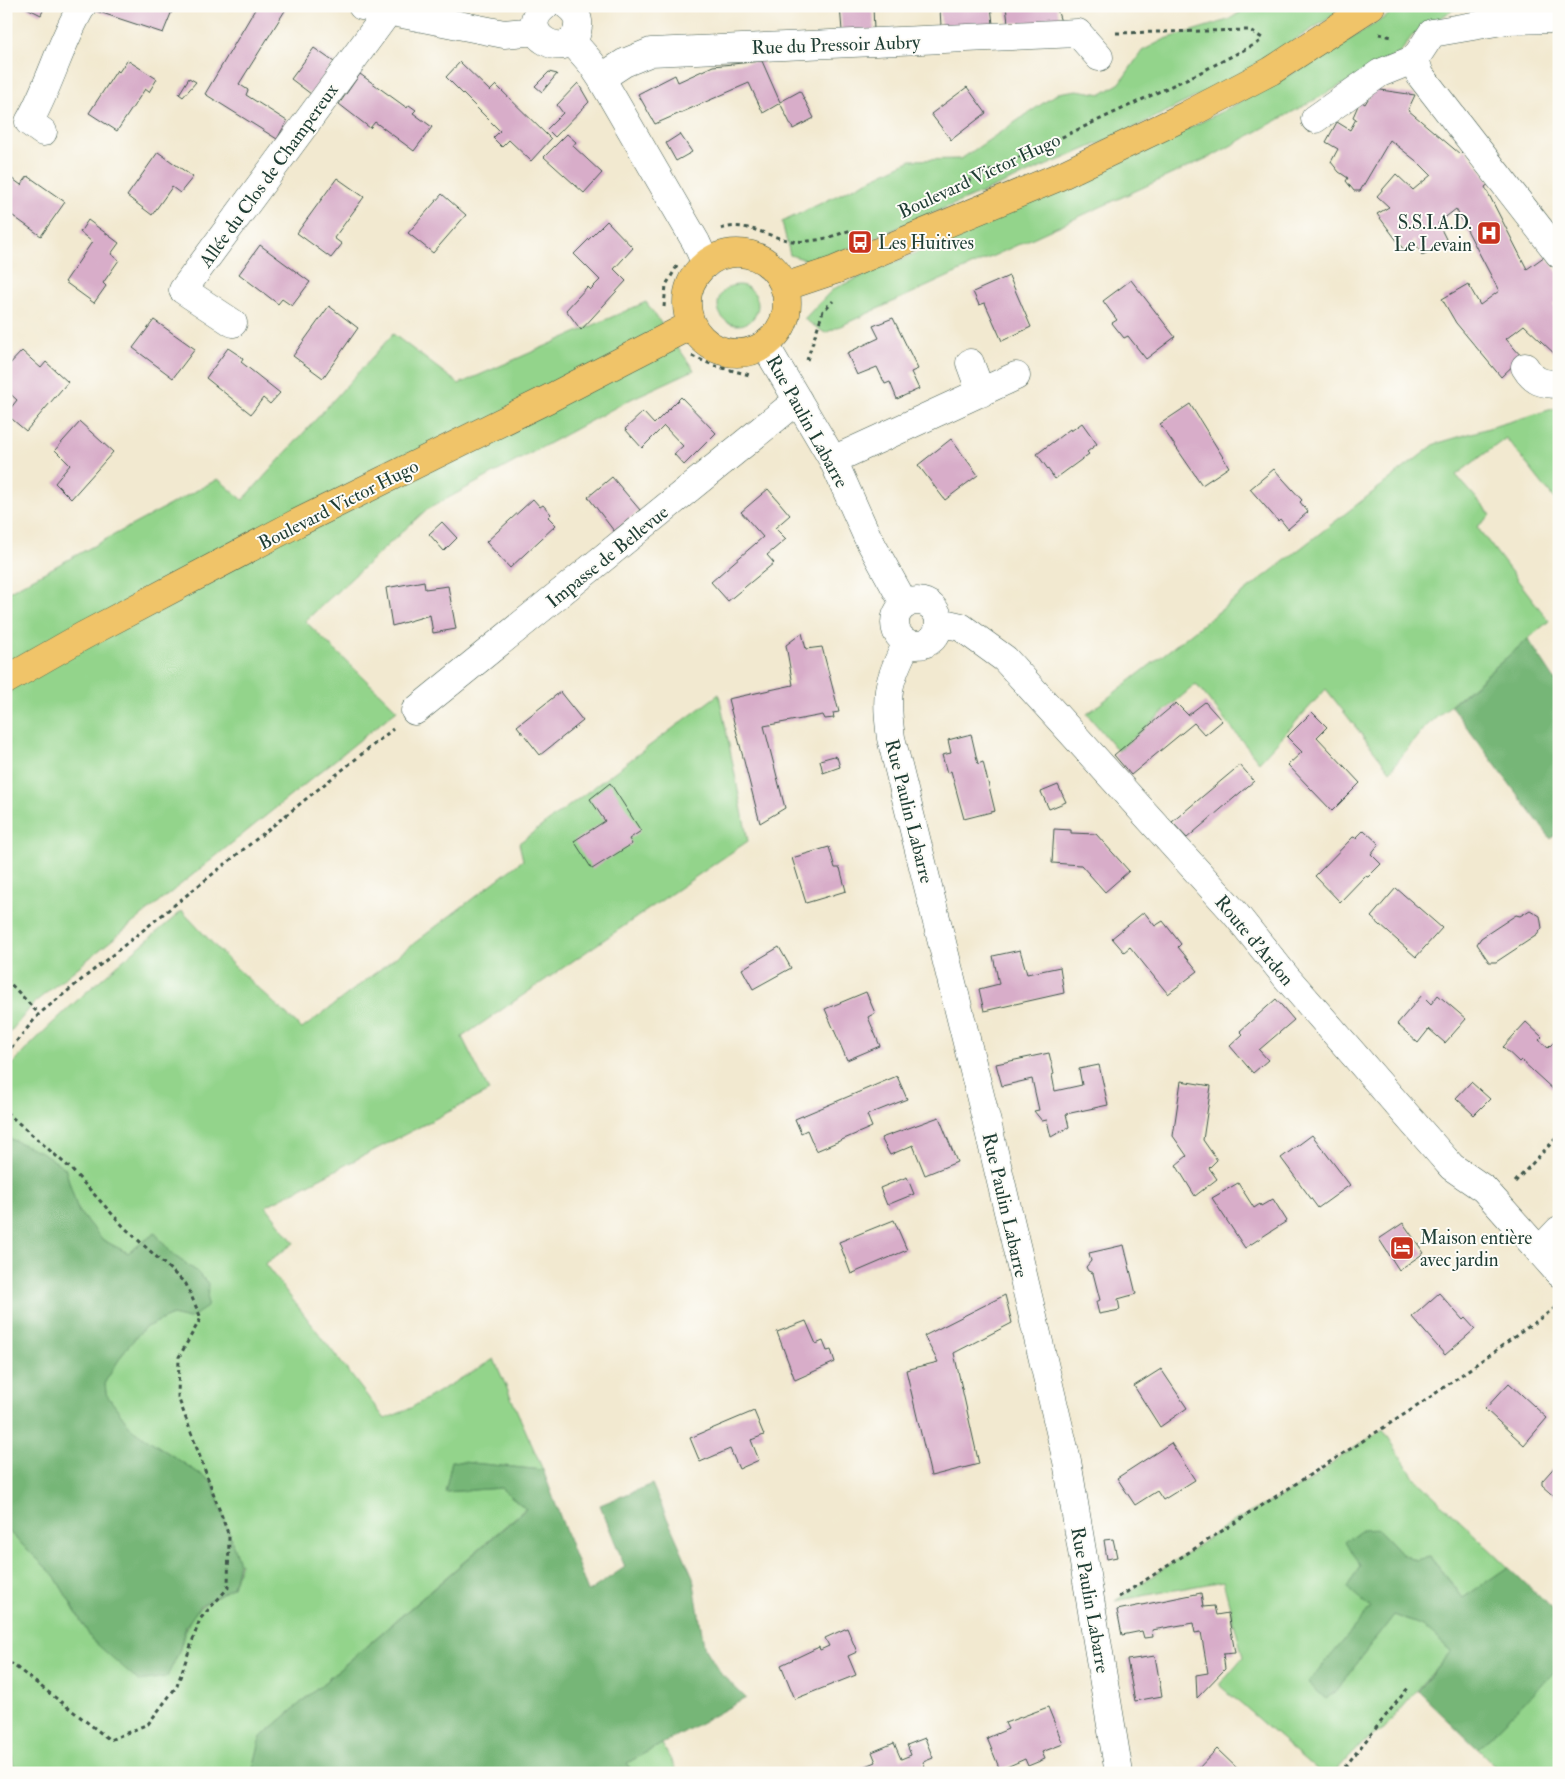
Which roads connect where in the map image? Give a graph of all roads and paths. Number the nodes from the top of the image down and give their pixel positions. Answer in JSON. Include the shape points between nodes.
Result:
{"nodes":[{"id":1,"x":82,"y":6,"type":"edge"},
{"id":2,"x":568,"y":6,"type":"edge"},
{"id":3,"x":1371,"y":6,"type":"edge"},
{"id":4,"x":375,"y":9,"type":"edge"},
{"id":5,"x":1503,"y":13,"type":"edge"},
{"id":6,"x":541,"y":19,"type":"edge"},
{"id":7,"x":1559,"y":19,"type":"edge"},
{"id":8,"x":1078,"y":33,"type":"junction"},
{"id":9,"x":1272,"y":34,"type":"dead end"},
{"id":10,"x":1264,"y":39,"type":"junction"},
{"id":11,"x":572,"y":40,"type":"junction"},
{"id":12,"x":1099,"y":57,"type":"dead end"},
{"id":13,"x":1415,"y":58,"type":"junction"},
{"id":14,"x":601,"y":78,"type":"junction"},
{"id":15,"x":1316,"y":119,"type":"dead end"},
{"id":16,"x":42,"y":132,"type":"dead end"},
{"id":17,"x":951,"y":189,"type":"dead end"},
{"id":18,"x":852,"y":230,"type":"dead end"},
{"id":19,"x":701,"y":253,"type":"junction"},
{"id":20,"x":1559,"y":254,"type":"edge"},
{"id":21,"x":835,"y":270,"type":"junction"},
{"id":22,"x":784,"y":287,"type":"junction"},
{"id":23,"x":233,"y":323,"type":"dead end"},
{"id":24,"x":682,"y":330,"type":"junction"},
{"id":25,"x":765,"y":345,"type":"junction"},
{"id":26,"x":970,"y":363,"type":"dead end"},
{"id":27,"x":1526,"y":367,"type":"dead end"},
{"id":28,"x":755,"y":376,"type":"dead end"},
{"id":29,"x":1016,"y":376,"type":"dead end"},
{"id":30,"x":1559,"y":384,"type":"edge"},
{"id":31,"x":794,"y":393,"type":"junction"},
{"id":32,"x":981,"y":393,"type":"junction"},
{"id":33,"x":833,"y":460,"type":"junction"},
{"id":34,"x":905,"y":605,"type":"junction"},
{"id":35,"x":939,"y":622,"type":"junction"},
{"id":36,"x":907,"y":643,"type":"junction"},
{"id":37,"x":6,"y":680,"type":"edge"},
{"id":38,"x":415,"y":711,"type":"joint"},
{"id":39,"x":6,"y":979,"type":"edge"},
{"id":40,"x":39,"y":1014,"type":"junction"},
{"id":41,"x":6,"y":1054,"type":"edge"},
{"id":42,"x":6,"y":1112,"type":"edge"},
{"id":43,"x":1559,"y":1135,"type":"edge"},
{"id":44,"x":1496,"y":1202,"type":"junction"},
{"id":45,"x":1559,"y":1230,"type":"edge"},
{"id":46,"x":1539,"y":1251,"type":"junction"},
{"id":47,"x":1559,"y":1273,"type":"edge"},
{"id":48,"x":1559,"y":1305,"type":"edge"},
{"id":49,"x":1091,"y":1594,"type":"junction"},
{"id":50,"x":6,"y":1664,"type":"edge"},
{"id":51,"x":1408,"y":1688,"type":"dead end"},
{"id":52,"x":1119,"y":1773,"type":"edge"},
{"id":53,"x":1340,"y":1773,"type":"edge"}],
"edges":[{"from":1,"to":16,"type":"street","via":[[68,30],[29,122]]},
{"from":2,"to":11,"type":"street","via":[[578,21]]},
{"from":3,"to":21,"type":"main road","name":"Boulevard Victor Hugo","via":[[1271,71],[1187,115],[1056,178]]},
{"from":4,"to":6,"type":"street","via":[[504,34]]},
{"from":4,"to":23,"type":"street","name":"Allée du Clos de Champereux","via":[[183,290]]},
{"from":5,"to":7,"type":"street"},
{"from":5,"to":13,"type":"street","via":[[1432,33]]},
{"from":6,"to":11,"type":"street","via":[[540,37],[551,45],[566,44]]},
{"from":8,"to":10,"type":"path","via":[[1249,30]]},
{"from":8,"to":12,"type":"street"},
{"from":8,"to":14,"type":"street","name":"Rue du Pressoir Aubry","via":[[651,52],[624,63]]},
{"from":9,"to":10,"type":"path","name":"Boulevard Victor Hugo"},
{"from":10,"to":17,"type":"path","name":"Boulevard Victor Hugo"},
{"from":11,"to":14,"type":"street"},
{"from":13,"to":15,"type":"street","via":[[1380,73]]},
{"from":13,"to":20,"type":"street","via":[[1420,75]]},
{"from":14,"to":19,"type":"street"},
{"from":18,"to":19,"type":"path","via":[[824,240],[793,241],[744,227],[726,227],[708,234]]},
{"from":19,"to":22,"type":"main road","via":[[720,256],[740,253],[756,257],[775,270]]},
{"from":19,"to":24,"type":"main road","via":[[688,291]]},
{"from":19,"to":24,"type":"path","via":[[684,254],[666,286],[666,320]]},
{"from":21,"to":22,"type":"main road","name":"Boulevard Victor Hugo"},
{"from":21,"to":31,"type":"path","via":[[840,295],[822,311],[803,376]]},
{"from":22,"to":25,"type":"main road","via":[[786,313],[778,332]]},
{"from":24,"to":25,"type":"main road","via":[[717,350],[740,354]]},
{"from":24,"to":28,"type":"path","via":[[684,349],[699,360]]},
{"from":24,"to":37,"type":"main road","name":"Boulevard Victor Hugo","via":[[297,523]]},
{"from":25,"to":31,"type":"street","name":"Rue Paulin Labarre"},
{"from":26,"to":32,"type":"street"},
{"from":27,"to":30,"type":"street","via":[[1532,378],[1543,384]]},
{"from":29,"to":32,"type":"street"},
{"from":31,"to":33,"type":"street","name":"Rue Paulin Labarre"},
{"from":31,"to":38,"type":"street","name":"Impasse de Bellevue"},
{"from":32,"to":33,"type":"street"},
{"from":33,"to":34,"type":"street","name":"Rue Paulin Labarre","via":[[867,536]]},
{"from":34,"to":35,"type":"street","via":[[917,601],[930,605]]},
{"from":34,"to":36,"type":"street","via":[[896,615],[895,628]]},
{"from":35,"to":36,"type":"street","via":[[939,629],[932,640],[920,646]]},
{"from":35,"to":44,"type":"street","name":"Route d'Ardon","via":[[961,627],[1005,660],[1234,912],[1287,978],[1444,1158]]},
{"from":36,"to":49,"type":"street","name":"Rue Paulin Labarre","via":[[888,684],[886,707],[891,738],[987,1122],[1064,1451]]},
{"from":38,"to":40,"type":"path"},
{"from":39,"to":40,"type":"path"},
{"from":40,"to":41,"type":"path"},
{"from":42,"to":50,"type":"path","via":[[70,1168],[125,1228],[186,1284],[201,1318],[179,1357],[178,1397],[229,1536],[228,1588],[200,1619],[177,1686],[148,1724],[110,1740],[12,1664]]},
{"from":43,"to":44,"type":"path"},
{"from":44,"to":46,"type":"street","name":"Route d'Ardon"},
{"from":45,"to":46,"type":"street"},
{"from":46,"to":47,"type":"street","name":"Route d'Ardon"},
{"from":48,"to":49,"type":"path","via":[[1422,1403],[1121,1597]]},
{"from":49,"to":52,"type":"street","name":"Rue Paulin Labarre"},
{"from":51,"to":53,"type":"path"}]}
